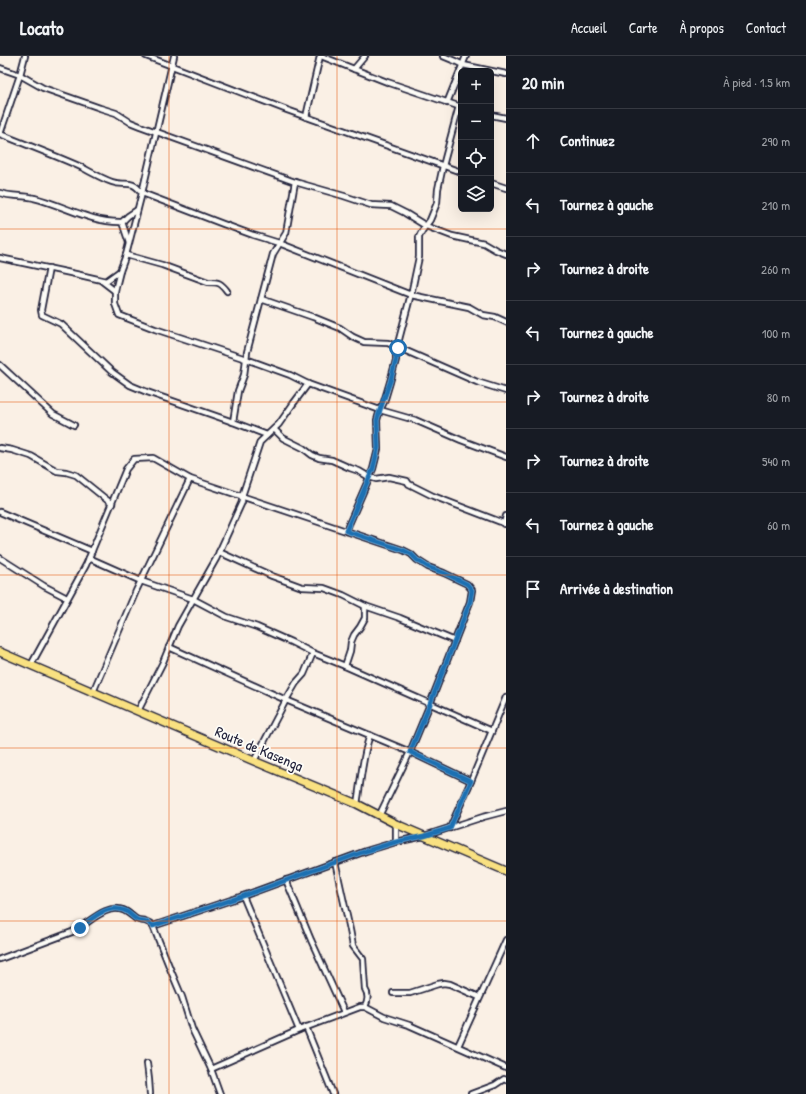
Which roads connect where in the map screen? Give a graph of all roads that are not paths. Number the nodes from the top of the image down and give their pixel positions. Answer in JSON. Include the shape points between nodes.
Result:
{"nodes":[{"id":1,"x":25,"y":56,"type":"edge"},
{"id":2,"x":146,"y":56,"type":"edge"},
{"id":3,"x":174,"y":56,"type":"edge"},
{"id":4,"x":320,"y":56,"type":"edge"},
{"id":5,"x":365,"y":56,"type":"edge"},
{"id":6,"x":443,"y":56,"type":"edge"},
{"id":7,"x":466,"y":56,"type":"edge"},
{"id":8,"x":171,"y":65,"type":"junction"},
{"id":9,"x":463,"y":65,"type":"junction"},
{"id":10,"x":0,"y":68,"type":"edge"},
{"id":11,"x":354,"y":69,"type":"junction"},
{"id":12,"x":506,"y":74,"type":"edge"},
{"id":13,"x":20,"y":75,"type":"junction"},
{"id":14,"x":447,"y":103,"type":"junction"},
{"id":15,"x":458,"y":106,"type":"edge"},
{"id":16,"x":458,"y":114,"type":"edge"},
{"id":17,"x":494,"y":116,"type":"edge"},
{"id":18,"x":306,"y":117,"type":"junction"},
{"id":19,"x":506,"y":118,"type":"edge"},
{"id":20,"x":157,"y":132,"type":"junction"},
{"id":21,"x":0,"y":134,"type":"edge"},
{"id":22,"x":443,"y":166,"type":"junction"},
{"id":23,"x":458,"y":171,"type":"edge"},
{"id":24,"x":295,"y":182,"type":"junction"},
{"id":25,"x":494,"y":184,"type":"edge"},
{"id":26,"x":506,"y":188,"type":"edge"},
{"id":27,"x":0,"y":193,"type":"edge"},
{"id":28,"x":142,"y":193,"type":"junction"},
{"id":29,"x":137,"y":210,"type":"junction"},
{"id":30,"x":122,"y":222,"type":"junction"},
{"id":31,"x":426,"y":226,"type":"junction"},
{"id":32,"x":279,"y":243,"type":"junction"},
{"id":33,"x":129,"y":245,"type":"junction"},
{"id":34,"x":506,"y":254,"type":"edge"},
{"id":35,"x":126,"y":255,"type":"junction"},
{"id":36,"x":0,"y":258,"type":"edge"},
{"id":37,"x":49,"y":268,"type":"junction"},
{"id":38,"x":120,"y":271,"type":"junction"},
{"id":39,"x":101,"y":280,"type":"junction"},
{"id":40,"x":115,"y":291,"type":"junction"},
{"id":41,"x":227,"y":291,"type":"dead end"},
{"id":42,"x":411,"y":295,"type":"junction"},
{"id":43,"x":261,"y":299,"type":"junction"},
{"id":44,"x":506,"y":322,"type":"edge"},
{"id":45,"x":398,"y":348,"type":"junction"},
{"id":46,"x":246,"y":359,"type":"junction"},
{"id":47,"x":0,"y":365,"type":"edge"},
{"id":48,"x":308,"y":384,"type":"junction"},
{"id":49,"x":506,"y":391,"type":"edge"},
{"id":50,"x":380,"y":410,"type":"junction"},
{"id":51,"x":233,"y":422,"type":"junction"},
{"id":52,"x":74,"y":425,"type":"dead end"},
{"id":53,"x":274,"y":429,"type":"junction"},
{"id":54,"x":267,"y":435,"type":"junction"},
{"id":55,"x":0,"y":448,"type":"edge"},
{"id":56,"x":506,"y":457,"type":"edge"},
{"id":57,"x":369,"y":478,"type":"junction"},
{"id":58,"x":190,"y":479,"type":"junction"},
{"id":59,"x":242,"y":496,"type":"junction"},
{"id":60,"x":112,"y":504,"type":"junction"},
{"id":61,"x":0,"y":512,"type":"edge"},
{"id":62,"x":506,"y":516,"type":"edge"},
{"id":63,"x":505,"y":524,"type":"edge"},
{"id":64,"x":346,"y":531,"type":"junction"},
{"id":65,"x":92,"y":551,"type":"junction"},
{"id":66,"x":219,"y":552,"type":"junction"},
{"id":67,"x":0,"y":558,"type":"edge"},
{"id":68,"x":89,"y":558,"type":"junction"},
{"id":69,"x":141,"y":581,"type":"junction"},
{"id":70,"x":67,"y":598,"type":"junction"},
{"id":71,"x":193,"y":599,"type":"junction"},
{"id":72,"x":365,"y":606,"type":"junction"},
{"id":73,"x":455,"y":641,"type":"junction"},
{"id":74,"x":169,"y":647,"type":"junction"},
{"id":75,"x":0,"y":652,"type":"edge"},
{"id":76,"x":313,"y":653,"type":"junction"},
{"id":77,"x":31,"y":665,"type":"junction"},
{"id":78,"x":345,"y":666,"type":"junction"},
{"id":79,"x":93,"y":692,"type":"junction"},
{"id":80,"x":506,"y":697,"type":"edge"},
{"id":81,"x":286,"y":700,"type":"junction"},
{"id":82,"x":430,"y":704,"type":"junction"},
{"id":83,"x":138,"y":711,"type":"junction"},
{"id":84,"x":492,"y":731,"type":"junction"},
{"id":85,"x":370,"y":734,"type":"junction"},
{"id":86,"x":410,"y":752,"type":"junction"},
{"id":87,"x":254,"y":761,"type":"junction"},
{"id":88,"x":471,"y":781,"type":"junction"},
{"id":89,"x":357,"y":804,"type":"junction"},
{"id":90,"x":506,"y":811,"type":"edge"},
{"id":91,"x":379,"y":816,"type":"junction"},
{"id":92,"x":396,"y":824,"type":"junction"},
{"id":93,"x":450,"y":828,"type":"junction"},
{"id":94,"x":424,"y":836,"type":"junction"},
{"id":95,"x":396,"y":842,"type":"junction"},
{"id":96,"x":335,"y":862,"type":"junction"},
{"id":97,"x":506,"y":871,"type":"edge"},
{"id":98,"x":286,"y":880,"type":"junction"},
{"id":99,"x":243,"y":896,"type":"junction"},
{"id":100,"x":153,"y":926,"type":"junction"},
{"id":101,"x":506,"y":940,"type":"edge"},
{"id":102,"x":0,"y":959,"type":"edge"},
{"id":103,"x":393,"y":993,"type":"dead end"},
{"id":104,"x":479,"y":997,"type":"junction"},
{"id":105,"x":365,"y":1007,"type":"junction"},
{"id":106,"x":344,"y":1012,"type":"junction"},
{"id":107,"x":306,"y":1027,"type":"junction"},
{"id":108,"x":299,"y":1030,"type":"junction"},
{"id":109,"x":458,"y":1046,"type":"junction"},
{"id":110,"x":147,"y":1064,"type":"dead end"},
{"id":111,"x":506,"y":1068,"type":"edge"},
{"id":112,"x":211,"y":1069,"type":"junction"},
{"id":113,"x":506,"y":1080,"type":"edge"},
{"id":114,"x":150,"y":1094,"type":"edge"},
{"id":115,"x":220,"y":1094,"type":"edge"},
{"id":116,"x":333,"y":1094,"type":"edge"},
{"id":117,"x":471,"y":1094,"type":"edge"}],
"edges":[{"from":1,"to":13,"type":"street"},
{"from":2,"to":8,"type":"street"},
{"from":3,"to":8,"type":"street"},
{"from":4,"to":11,"type":"street"},
{"from":4,"to":18,"type":"street"},
{"from":5,"to":11,"type":"street"},
{"from":6,"to":9,"type":"street"},
{"from":7,"to":9,"type":"street"},
{"from":8,"to":18,"type":"street"},
{"from":8,"to":20,"type":"street"},
{"from":9,"to":12,"type":"street"},
{"from":9,"to":14,"type":"street"},
{"from":10,"to":13,"type":"street"},
{"from":11,"to":14,"type":"street"},
{"from":13,"to":20,"type":"street","via":[[43,88],[116,113],[130,122]]},
{"from":13,"to":21,"type":"street"},
{"from":14,"to":15,"type":"street"},
{"from":16,"to":22,"type":"street"},
{"from":17,"to":19,"type":"street"},
{"from":18,"to":22,"type":"street"},
{"from":20,"to":24,"type":"street"},
{"from":20,"to":28,"type":"street"},
{"from":21,"to":28,"type":"street","via":[[56,156],[113,183],[137,186]]},
{"from":22,"to":23,"type":"street"},
{"from":22,"to":31,"type":"street","via":[[437,203]]},
{"from":24,"to":31,"type":"street","via":[[371,205],[391,206]]},
{"from":24,"to":32,"type":"street","via":[[286,233]]},
{"from":25,"to":26,"type":"street"},
{"from":27,"to":30,"type":"street","via":[[33,198],[94,218]]},
{"from":28,"to":29,"type":"street"},
{"from":28,"to":32,"type":"street"},
{"from":29,"to":30,"type":"street"},
{"from":29,"to":33,"type":"street"},
{"from":30,"to":33,"type":"street"},
{"from":31,"to":34,"type":"street","via":[[484,244]]},
{"from":31,"to":42,"type":"street","via":[[419,237],[419,257]]},
{"from":32,"to":42,"type":"street"},
{"from":32,"to":43,"type":"street","via":[[273,254]]},
{"from":33,"to":35,"type":"street"},
{"from":35,"to":38,"type":"street"},
{"from":35,"to":41,"type":"street","via":[[208,282],[216,282]]},
{"from":36,"to":37,"type":"street"},
{"from":37,"to":39,"type":"street"},
{"from":37,"to":51,"type":"street","via":[[42,315],[60,324],[112,372],[130,385]]},
{"from":38,"to":39,"type":"street","via":[[106,281]]},
{"from":38,"to":40,"type":"street"},
{"from":39,"to":40,"type":"street"},
{"from":40,"to":46,"type":"street","via":[[115,304],[119,315]]},
{"from":42,"to":44,"type":"street","via":[[470,307],[482,315]]},
{"from":42,"to":45,"type":"street"},
{"from":43,"to":45,"type":"street","via":[[314,317],[364,342],[388,343]]},
{"from":43,"to":46,"type":"street"},
{"from":45,"to":49,"type":"street","via":[[477,382]]},
{"from":45,"to":50,"type":"street"},
{"from":46,"to":48,"type":"street"},
{"from":46,"to":51,"type":"street"},
{"from":47,"to":52,"type":"street","via":[[53,414]]},
{"from":48,"to":50,"type":"street"},
{"from":48,"to":53,"type":"street"},
{"from":50,"to":56,"type":"street","via":[[415,420]]},
{"from":50,"to":57,"type":"street","via":[[377,420],[376,459]]},
{"from":51,"to":54,"type":"street"},
{"from":53,"to":54,"type":"street"},
{"from":53,"to":57,"type":"street","via":[[282,438],[312,455],[360,471]]},
{"from":54,"to":59,"type":"street","via":[[259,446]]},
{"from":55,"to":60,"type":"street","via":[[31,456],[57,471],[76,475]]},
{"from":57,"to":63,"type":"street","via":[[376,480],[389,476],[407,481],[433,496]]},
{"from":57,"to":64,"type":"street"},
{"from":58,"to":59,"type":"street"},
{"from":58,"to":60,"type":"street","via":[[153,458],[134,459],[126,469]]},
{"from":58,"to":69,"type":"street"},
{"from":59,"to":64,"type":"street"},
{"from":59,"to":66,"type":"street","via":[[242,502]]},
{"from":60,"to":65,"type":"street"},
{"from":61,"to":65,"type":"street"},
{"from":62,"to":63,"type":"street"},
{"from":64,"to":73,"type":"street","via":[[403,550],[428,567],[467,584],[472,590],[470,602]]},
{"from":65,"to":68,"type":"street"},
{"from":66,"to":71,"type":"street"},
{"from":66,"to":72,"type":"street","via":[[272,576],[302,586],[324,588]]},
{"from":67,"to":70,"type":"street"},
{"from":68,"to":69,"type":"street"},
{"from":68,"to":70,"type":"street"},
{"from":69,"to":71,"type":"street"},
{"from":69,"to":79,"type":"street"},
{"from":70,"to":77,"type":"street"},
{"from":71,"to":74,"type":"street"},
{"from":71,"to":76,"type":"street","via":[[227,617],[257,627]]},
{"from":72,"to":73,"type":"street"},
{"from":72,"to":78,"type":"street","via":[[364,618],[351,642]]},
{"from":73,"to":82,"type":"street"},
{"from":74,"to":81,"type":"street"},
{"from":74,"to":83,"type":"street"},
{"from":75,"to":77,"type":"highway","name":"Route de Kasenga"},
{"from":76,"to":78,"type":"street"},
{"from":76,"to":81,"type":"street","via":[[304,674]]},
{"from":77,"to":79,"type":"highway","name":"Route de Kasenga"},
{"from":78,"to":82,"type":"street"},
{"from":79,"to":83,"type":"highway","name":"Route de Kasenga"},
{"from":80,"to":84,"type":"street"},
{"from":81,"to":85,"type":"street"},
{"from":81,"to":87,"type":"street"},
{"from":82,"to":84,"type":"street"},
{"from":82,"to":86,"type":"street"},
{"from":83,"to":87,"type":"highway","name":"Route de Kasenga"},
{"from":84,"to":88,"type":"street"},
{"from":85,"to":86,"type":"street"},
{"from":85,"to":89,"type":"street","via":[[362,764]]},
{"from":86,"to":88,"type":"street"},
{"from":86,"to":91,"type":"street"},
{"from":87,"to":89,"type":"highway","name":"Route de Kasenga"},
{"from":88,"to":93,"type":"street"},
{"from":89,"to":91,"type":"highway","name":"Route de Kasenga"},
{"from":90,"to":93,"type":"street"},
{"from":91,"to":92,"type":"highway","name":"Route de Kasenga"},
{"from":92,"to":94,"type":"highway","name":"Route de Kasenga"},
{"from":92,"to":95,"type":"street"},
{"from":93,"to":94,"type":"street"},
{"from":94,"to":95,"type":"street"},
{"from":94,"to":97,"type":"highway","name":"Route de Kasenga"},
{"from":95,"to":96,"type":"street"},
{"from":96,"to":98,"type":"street"},
{"from":96,"to":105,"type":"street","via":[[353,946],[364,964],[367,992]]},
{"from":98,"to":99,"type":"street"},
{"from":98,"to":106,"type":"street"},
{"from":99,"to":100,"type":"street"},
{"from":99,"to":108,"type":"street"},
{"from":100,"to":102,"type":"street","via":[[136,919],[124,910],[112,909],[72,932]]},
{"from":100,"to":112,"type":"street","via":[[192,1029]]},
{"from":101,"to":104,"type":"street"},
{"from":103,"to":104,"type":"street","via":[[410,993],[444,983]]},
{"from":104,"to":109,"type":"street"},
{"from":105,"to":106,"type":"street"},
{"from":105,"to":109,"type":"street"},
{"from":106,"to":107,"type":"street"},
{"from":107,"to":108,"type":"street"},
{"from":107,"to":116,"type":"street"},
{"from":108,"to":112,"type":"street"},
{"from":109,"to":111,"type":"street"},
{"from":110,"to":114,"type":"street"},
{"from":112,"to":115,"type":"street"},
{"from":113,"to":117,"type":"street"}]}
